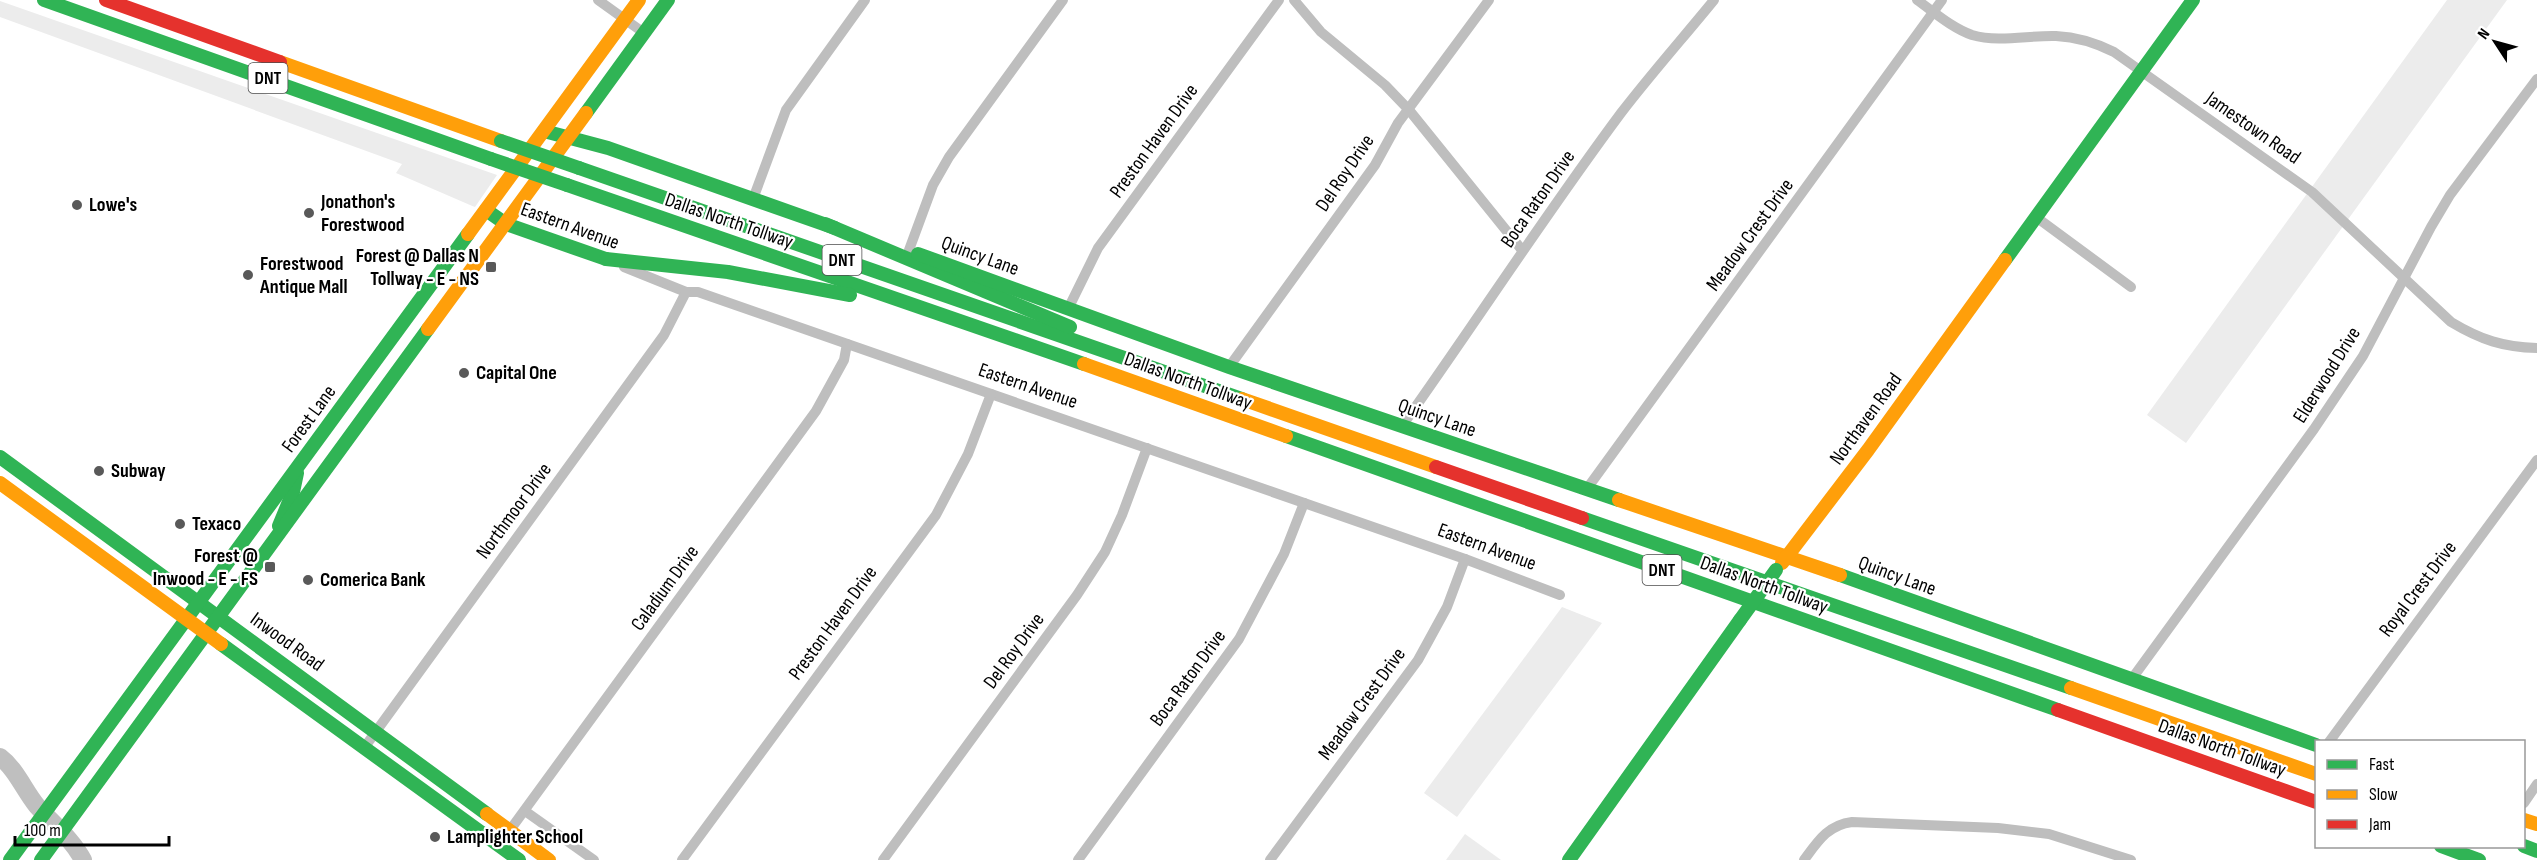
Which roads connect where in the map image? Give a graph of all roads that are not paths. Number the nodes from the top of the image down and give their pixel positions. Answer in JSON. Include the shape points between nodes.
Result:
{"nodes":[{"id":1,"x":44,"y":0,"type":"edge"},
{"id":2,"x":106,"y":0,"type":"edge"},
{"id":3,"x":598,"y":0,"type":"edge"},
{"id":4,"x":639,"y":0,"type":"edge"},
{"id":5,"x":668,"y":0,"type":"edge"},
{"id":6,"x":865,"y":0,"type":"edge"},
{"id":7,"x":1063,"y":0,"type":"edge"},
{"id":8,"x":1279,"y":0,"type":"edge"},
{"id":9,"x":1294,"y":0,"type":"edge"},
{"id":10,"x":1489,"y":0,"type":"edge"},
{"id":11,"x":1714,"y":0,"type":"edge"},
{"id":12,"x":1917,"y":0,"type":"edge"},
{"id":13,"x":1942,"y":0,"type":"edge"},
{"id":14,"x":2193,"y":0,"type":"edge"},
{"id":15,"x":1934,"y":12,"type":"junction"},
{"id":16,"x":625,"y":20,"type":"junction"},
{"id":17,"x":644,"y":33,"type":"junction"},
{"id":18,"x":2142,"y":71,"type":"junction"},
{"id":19,"x":2537,"y":78,"type":"edge"},
{"id":20,"x":595,"y":101,"type":"junction"},
{"id":21,"x":1409,"y":110,"type":"junction"},
{"id":22,"x":544,"y":131,"type":"junction"},
{"id":23,"x":570,"y":138,"type":"junction"},
{"id":24,"x":608,"y":148,"type":"junction"},
{"id":25,"x":753,"y":199,"type":"junction"},
{"id":26,"x":486,"y":210,"type":"junction"},
{"id":27,"x":2036,"y":217,"type":"junction"},
{"id":28,"x":506,"y":224,"type":"junction"},
{"id":29,"x":825,"y":224,"type":"junction"},
{"id":30,"x":909,"y":250,"type":"junction"},
{"id":31,"x":1522,"y":250,"type":"junction"},
{"id":32,"x":606,"y":259,"type":"junction"},
{"id":33,"x":2403,"y":279,"type":"junction"},
{"id":34,"x":2131,"y":287,"type":"dead end"},
{"id":35,"x":686,"y":292,"type":"junction"},
{"id":36,"x":917,"y":307,"type":"junction"},
{"id":37,"x":1068,"y":309,"type":"junction"},
{"id":38,"x":847,"y":344,"type":"junction"},
{"id":39,"x":2537,"y":348,"type":"edge"},
{"id":40,"x":1105,"y":351,"type":"junction"},
{"id":41,"x":1229,"y":367,"type":"junction"},
{"id":42,"x":991,"y":394,"type":"junction"},
{"id":43,"x":329,"y":424,"type":"junction"},
{"id":44,"x":1402,"y":426,"type":"junction"},
{"id":45,"x":349,"y":438,"type":"junction"},
{"id":46,"x":1147,"y":448,"type":"junction"},
{"id":47,"x":0,"y":457,"type":"edge"},
{"id":48,"x":2537,"y":460,"type":"edge"},
{"id":49,"x":298,"y":467,"type":"junction"},
{"id":50,"x":0,"y":483,"type":"edge"},
{"id":51,"x":1586,"y":490,"type":"junction"},
{"id":52,"x":1304,"y":503,"type":"junction"},
{"id":53,"x":92,"y":524,"type":"junction"},
{"id":54,"x":280,"y":532,"type":"junction"},
{"id":55,"x":80,"y":541,"type":"junction"},
{"id":56,"x":1786,"y":557,"type":"junction"},
{"id":57,"x":1466,"y":559,"type":"junction"},
{"id":58,"x":1560,"y":595,"type":"dead end"},
{"id":59,"x":199,"y":603,"type":"junction"},
{"id":60,"x":218,"y":616,"type":"junction"},
{"id":61,"x":187,"y":620,"type":"junction"},
{"id":62,"x":206,"y":633,"type":"junction"},
{"id":63,"x":2131,"y":680,"type":"junction"},
{"id":64,"x":375,"y":732,"type":"junction"},
{"id":65,"x":2330,"y":740,"type":"edge"},
{"id":66,"x":2315,"y":745,"type":"edge"},
{"id":67,"x":364,"y":748,"type":"junction"},
{"id":68,"x":2315,"y":774,"type":"edge"},
{"id":69,"x":2537,"y":784,"type":"edge"},
{"id":70,"x":2525,"y":800,"type":"edge"},
{"id":71,"x":2315,"y":802,"type":"edge"},
{"id":72,"x":525,"y":811,"type":"junction"},
{"id":73,"x":510,"y":831,"type":"junction"},
{"id":74,"x":499,"y":846,"type":"junction"},
{"id":75,"x":2446,"y":848,"type":"edge"},
{"id":76,"x":2111,"y":857,"type":"edge"},
{"id":77,"x":10,"y":860,"type":"edge"},
{"id":78,"x":41,"y":860,"type":"edge"},
{"id":79,"x":519,"y":860,"type":"edge"},
{"id":80,"x":549,"y":860,"type":"edge"},
{"id":81,"x":594,"y":860,"type":"edge"},
{"id":82,"x":682,"y":860,"type":"edge"},
{"id":83,"x":883,"y":860,"type":"edge"},
{"id":84,"x":1078,"y":860,"type":"edge"},
{"id":85,"x":1270,"y":860,"type":"edge"},
{"id":86,"x":1569,"y":860,"type":"edge"},
{"id":87,"x":1804,"y":860,"type":"edge"},
{"id":88,"x":2131,"y":860,"type":"edge"},
{"id":89,"x":2479,"y":860,"type":"edge"}],
"edges":[{"from":1,"to":36,"type":"main road","name":"Dallas North Tollway","number":"DNT","bridge":true},
{"from":2,"to":40,"type":"main road","name":"Dallas North Tollway","number":"DNT","bridge":true},
{"from":3,"to":16,"type":"street"},
{"from":4,"to":16,"type":"main road","name":"Forest Lane"},
{"from":5,"to":17,"type":"main road"},
{"from":6,"to":25,"type":"street","via":[[786,110]]},
{"from":7,"to":30,"type":"street","via":[[949,157],[933,185]]},
{"from":8,"to":37,"type":"street","name":"Preston Haven Drive","via":[[1098,248]]},
{"from":9,"to":21,"type":"street","via":[[1321,32]]},
{"from":10,"to":21,"type":"street","name":"Del Roy Drive"},
{"from":11,"to":31,"type":"street","name":"Boca Raton Drive","via":[[1621,113]]},
{"from":12,"to":15,"type":"street","name":"Jamestown Road"},
{"from":13,"to":15,"type":"street","name":"Meadow Crest Drive"},
{"from":14,"to":18,"type":"main road","name":"Northaven Road"},
{"from":15,"to":18,"type":"street","name":"Jamestown Road","via":[[1955,26],[1982,36],[2056,36],[2095,43]]},
{"from":15,"to":51,"type":"street","name":"Meadow Crest Drive"},
{"from":16,"to":17,"type":"street"},
{"from":16,"to":22,"type":"main road","name":"Forest Lane"},
{"from":17,"to":20,"type":"main road"},
{"from":18,"to":27,"type":"main road","name":"Northaven Road"},
{"from":18,"to":33,"type":"street","name":"Jamestown Road","via":[[2312,192]]},
{"from":19,"to":33,"type":"street","name":"Elderwood Drive","via":[[2450,195]]},
{"from":20,"to":23,"type":"main road"},
{"from":20,"to":24,"type":"main road","via":[[591,125],[596,139]]},
{"from":21,"to":31,"type":"street"},
{"from":21,"to":41,"type":"street","name":"Del Roy Drive","via":[[1375,165]]},
{"from":22,"to":23,"type":"main road","name":"Quincy Lane"},
{"from":22,"to":26,"type":"main road","name":"Forest Lane"},
{"from":23,"to":24,"type":"main road","name":"Quincy Lane"},
{"from":23,"to":28,"type":"main road"},
{"from":24,"to":25,"type":"main road","name":"Quincy Lane"},
{"from":25,"to":29,"type":"main road","name":"Quincy Lane"},
{"from":26,"to":28,"type":"main road","name":"Eastern Avenue"},
{"from":26,"to":43,"type":"main road","name":"Forest Lane"},
{"from":27,"to":34,"type":"street"},
{"from":27,"to":56,"type":"main road","name":"Northaven Road","via":[[1862,459]]},
{"from":28,"to":32,"type":"main road","name":"Eastern Avenue"},
{"from":28,"to":45,"type":"main road"},
{"from":29,"to":30,"type":"main road","name":"Quincy Lane"},
{"from":29,"to":40,"type":"main road","via":[[1066,325]]},
{"from":30,"to":37,"type":"main road","name":"Quincy Lane"},
{"from":31,"to":44,"type":"street","name":"Boca Raton Drive","via":[[1506,279]]},
{"from":32,"to":35,"type":"street","name":"Eastern Avenue"},
{"from":32,"to":36,"type":"main road","via":[[658,263]]},
{"from":33,"to":39,"type":"street","name":"Jamestown Road","via":[[2434,309],[2467,332],[2508,347]]},
{"from":33,"to":63,"type":"street","name":"Elderwood Drive","via":[[2363,356],[2314,429]]},
{"from":35,"to":38,"type":"street","name":"Eastern Avenue","via":[[698,292]]},
{"from":35,"to":64,"type":"street","name":"Northmoor Drive","via":[[664,335]]},
{"from":36,"to":71,"type":"main road","name":"Dallas North Tollway","number":"DNT"},
{"from":37,"to":41,"type":"main road","name":"Quincy Lane"},
{"from":38,"to":42,"type":"street","name":"Eastern Avenue"},
{"from":38,"to":72,"type":"street","name":"Caladium Drive","via":[[844,360],[816,411]]},
{"from":40,"to":68,"type":"main road","name":"Dallas North Tollway","number":"DNT"},
{"from":41,"to":44,"type":"main road","name":"Quincy Lane"},
{"from":42,"to":46,"type":"street","name":"Eastern Avenue"},
{"from":42,"to":82,"type":"street","name":"Preston Haven Drive","via":[[968,454],[936,515]]},
{"from":43,"to":45,"type":"main road"},
{"from":43,"to":49,"type":"main road","name":"Forest Lane"},
{"from":44,"to":51,"type":"main road","name":"Quincy Lane"},
{"from":45,"to":54,"type":"main road"},
{"from":46,"to":52,"type":"street","name":"Eastern Avenue"},
{"from":46,"to":83,"type":"street","name":"Del Roy Drive","via":[[1122,515],[1094,569]]},
{"from":47,"to":53,"type":"main road","name":"Inwood Road"},
{"from":48,"to":65,"type":"street","name":"Royal Crest Drive"},
{"from":49,"to":54,"type":"main road","via":[[293,492],[278,523]]},
{"from":49,"to":59,"type":"main road","name":"Forest Lane"},
{"from":50,"to":55,"type":"main road","name":"Inwood Road"},
{"from":51,"to":56,"type":"main road","name":"Quincy Lane"},
{"from":52,"to":57,"type":"street","name":"Eastern Avenue"},
{"from":52,"to":84,"type":"street","name":"Boca Raton Drive","via":[[1284,554],[1239,639]]},
{"from":53,"to":55,"type":"main road"},
{"from":53,"to":59,"type":"main road","name":"Inwood Road"},
{"from":54,"to":60,"type":"main road"},
{"from":55,"to":61,"type":"main road","name":"Inwood Road"},
{"from":56,"to":63,"type":"main road","name":"Quincy Lane"},
{"from":56,"to":86,"type":"main road","name":"Northaven Road","bridge":true},
{"from":57,"to":58,"type":"street","name":"Eastern Avenue"},
{"from":57,"to":85,"type":"street","name":"Meadow Crest Drive","via":[[1447,607],[1418,660]]},
{"from":59,"to":60,"type":"main road","name":"Inwood Road"},
{"from":59,"to":61,"type":"main road","name":"Forest Lane"},
{"from":60,"to":62,"type":"main road"},
{"from":60,"to":64,"type":"main road","name":"Inwood Road"},
{"from":61,"to":62,"type":"main road","name":"Inwood Road"},
{"from":61,"to":77,"type":"main road","name":"Forest Lane"},
{"from":62,"to":67,"type":"main road","name":"Inwood Road"},
{"from":62,"to":78,"type":"main road"},
{"from":63,"to":66,"type":"main road","name":"Quincy Lane"},
{"from":64,"to":67,"type":"street","name":"Northmoor Drive"},
{"from":64,"to":73,"type":"main road","name":"Inwood Road"},
{"from":67,"to":74,"type":"main road","name":"Inwood Road"},
{"from":69,"to":70,"type":"street"},
{"from":72,"to":73,"type":"street","name":"Caladium Drive"},
{"from":72,"to":81,"type":"street"},
{"from":73,"to":74,"type":"street","name":"Caladium Drive"},
{"from":73,"to":80,"type":"main road","name":"Inwood Road"},
{"from":74,"to":79,"type":"main road","name":"Inwood Road"},
{"from":75,"to":89,"type":"main road"},
{"from":76,"to":87,"type":"street","via":[[2049,834],[1852,822],[1840,823],[1823,834]]},
{"from":76,"to":88,"type":"street"}]}
